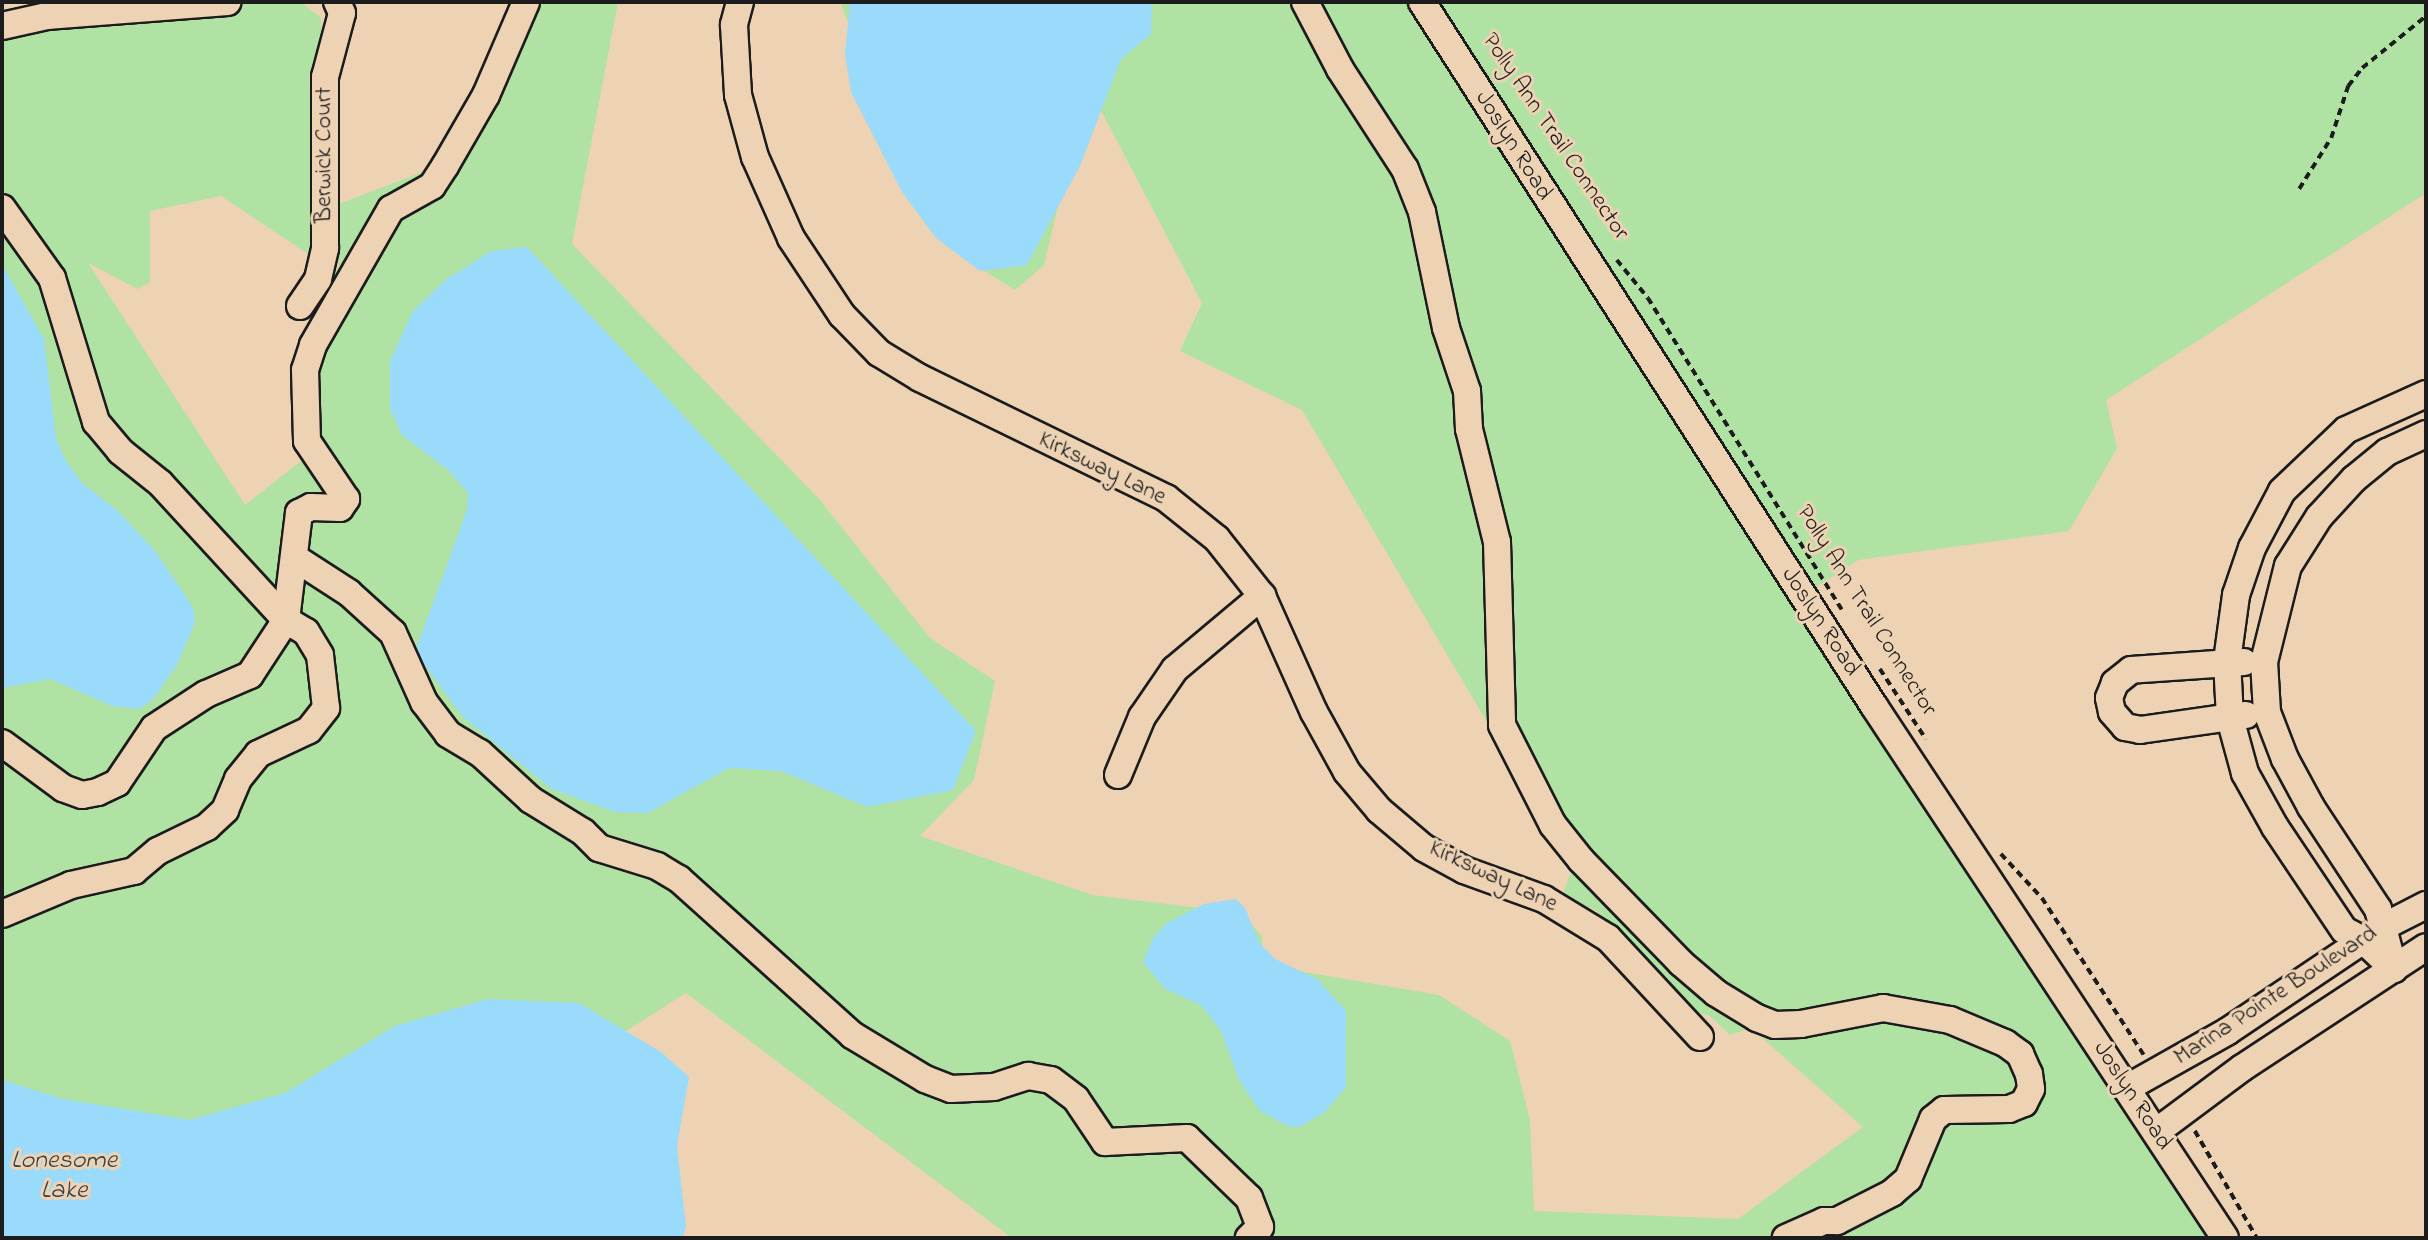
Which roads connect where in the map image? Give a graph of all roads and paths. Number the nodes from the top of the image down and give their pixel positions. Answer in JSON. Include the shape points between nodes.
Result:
{"nodes":[{"id":1,"x":227,"y":2,"type":"edge"},
{"id":2,"x":337,"y":2,"type":"edge"},
{"id":3,"x":526,"y":2,"type":"edge"},
{"id":4,"x":740,"y":2,"type":"edge"},
{"id":5,"x":1305,"y":2,"type":"edge"},
{"id":6,"x":1422,"y":2,"type":"edge"},
{"id":7,"x":2426,"y":16,"type":"edge"},
{"id":8,"x":2,"y":26,"type":"edge"},
{"id":9,"x":2299,"y":189,"type":"dead end"},
{"id":10,"x":2,"y":208,"type":"edge"},
{"id":11,"x":1615,"y":257,"type":"dead end"},
{"id":12,"x":300,"y":306,"type":"dead end"},
{"id":13,"x":2426,"y":394,"type":"edge"},
{"id":14,"x":2426,"y":434,"type":"edge"},
{"id":15,"x":295,"y":558,"type":"junction"},
{"id":16,"x":1262,"y":596,"type":"junction"},
{"id":17,"x":286,"y":620,"type":"junction"},
{"id":18,"x":1849,"y":621,"type":"dead end"},
{"id":19,"x":1872,"y":660,"type":"dead end"},
{"id":20,"x":2227,"y":661,"type":"junction"},
{"id":21,"x":2263,"y":662,"type":"junction"},
{"id":22,"x":2267,"y":712,"type":"junction"},
{"id":23,"x":2230,"y":718,"type":"junction"},
{"id":24,"x":2,"y":743,"type":"edge"},
{"id":25,"x":1933,"y":750,"type":"dead end"},
{"id":26,"x":1118,"y":775,"type":"dead end"},
{"id":27,"x":1992,"y":844,"type":"dead end"},
{"id":28,"x":2426,"y":905,"type":"edge"},
{"id":29,"x":2,"y":914,"type":"edge"},
{"id":30,"x":2373,"y":934,"type":"junction"},
{"id":31,"x":2426,"y":947,"type":"edge"},
{"id":32,"x":2394,"y":969,"type":"junction"},
{"id":33,"x":1700,"y":1037,"type":"dead end"},
{"id":34,"x":2155,"y":1072,"type":"junction"},
{"id":35,"x":2127,"y":1088,"type":"junction"},
{"id":36,"x":2183,"y":1114,"type":"junction"},
{"id":37,"x":2156,"y":1132,"type":"junction"},
{"id":38,"x":1249,"y":1238,"type":"edge"},
{"id":39,"x":1786,"y":1238,"type":"edge"},
{"id":40,"x":2225,"y":1238,"type":"edge"},
{"id":41,"x":2256,"y":1238,"type":"edge"}],
"edges":[{"from":1,"to":8,"type":"street","via":[[47,16]]},
{"from":2,"to":12,"type":"street","name":"Berwick Court","via":[[342,13],[325,77],[325,248],[318,279]]},
{"from":3,"to":15,"type":"street","via":[[486,95],[439,176],[420,196],[391,209],[313,345],[305,370],[307,441],[346,499],[340,508],[311,507],[299,513]]},
{"from":4,"to":16,"type":"street","name":"Kirksway Lane","via":[[734,25],[738,95],[755,157],[791,238],[842,315],[879,353],[920,378],[1166,498],[1217,539]]},
{"from":5,"to":39,"type":"street","via":[[1340,69],[1405,169],[1422,212],[1446,328],[1467,391],[1469,429],[1497,542],[1502,726],[1553,825],[1681,963],[1716,993],[1757,1018],[1775,1025],[1801,1024],[1883,1008],[1950,1020],[2005,1043],[2020,1055],[2029,1074],[2031,1089],[2017,1106],[1993,1111],[1960,1108],[1933,1119],[1908,1179],[1892,1193],[1837,1221],[1824,1221]]},
{"from":6,"to":35,"type":"street","name":"Joslyn Road","via":[[1579,251]]},
{"from":7,"to":9,"type":"path","via":[[2361,68],[2348,86],[2331,138]]},
{"from":10,"to":17,"type":"street","via":[[52,278],[96,422],[120,451],[160,483]]},
{"from":11,"to":18,"type":"path","name":"Polly Ann Trail Connector","via":[[1648,298]]},
{"from":13,"to":20,"type":"street","via":[[2346,430],[2282,491],[2252,548],[2236,595]]},
{"from":14,"to":21,"type":"street","via":[[2387,452],[2319,517],[2288,566]]},
{"from":15,"to":17,"type":"street"},
{"from":15,"to":38,"type":"street","via":[[349,593],[393,633],[424,702],[448,734],[480,753],[531,800],[583,832],[599,848],[657,866],[679,879],[852,1035],[925,1079],[951,1089],[994,1087],[1028,1076],[1051,1080],[1076,1099],[1105,1142],[1187,1138],[1248,1198],[1261,1227]]},
{"from":16,"to":26,"type":"street","via":[[1175,669],[1142,716]]},
{"from":16,"to":33,"type":"street","name":"Kirksway Lane","via":[[1314,712],[1347,772],[1379,810],[1424,848],[1511,890],[1544,899],[1608,938]]},
{"from":17,"to":24,"type":"street","via":[[250,675],[205,694],[154,728],[117,783],[98,792],[82,795],[63,788]]},
{"from":17,"to":29,"type":"street","via":[[306,632],[320,655],[324,674],[326,708],[309,730],[258,754],[238,779],[225,810],[134,871],[71,885]]},
{"from":19,"to":25,"type":"path","name":"Polly Ann Trail Connector"},
{"from":20,"to":21,"type":"street"},
{"from":20,"to":23,"type":"street"},
{"from":20,"to":23,"type":"street","via":[[2131,670],[2115,682],[2109,698],[2112,712],[2125,727],[2140,730]]},
{"from":21,"to":22,"type":"street"},
{"from":22,"to":23,"type":"street"},
{"from":22,"to":30,"type":"street","via":[[2311,807],[2378,909]]},
{"from":23,"to":30,"type":"street","via":[[2245,773],[2275,827],[2344,930]]},
{"from":27,"to":34,"type":"path","via":[[2042,898]]},
{"from":28,"to":30,"type":"street","name":"Marina Pointe Boulevard"},
{"from":30,"to":32,"type":"street"},
{"from":30,"to":34,"type":"street","name":"Marina Pointe Boulevard","via":[[2228,1031]]},
{"from":31,"to":32,"type":"street","name":"Marina Pointe Boulevard"},
{"from":32,"to":36,"type":"street","name":"Marina Pointe Boulevard","via":[[2242,1068]]},
{"from":34,"to":35,"type":"street","name":"Marina Pointe Boulevard"},
{"from":35,"to":37,"type":"street","name":"Joslyn Road"},
{"from":36,"to":37,"type":"street","name":"Marina Pointe Boulevard"},
{"from":36,"to":41,"type":"path"},
{"from":37,"to":40,"type":"street","name":"Joslyn Road"}]}
